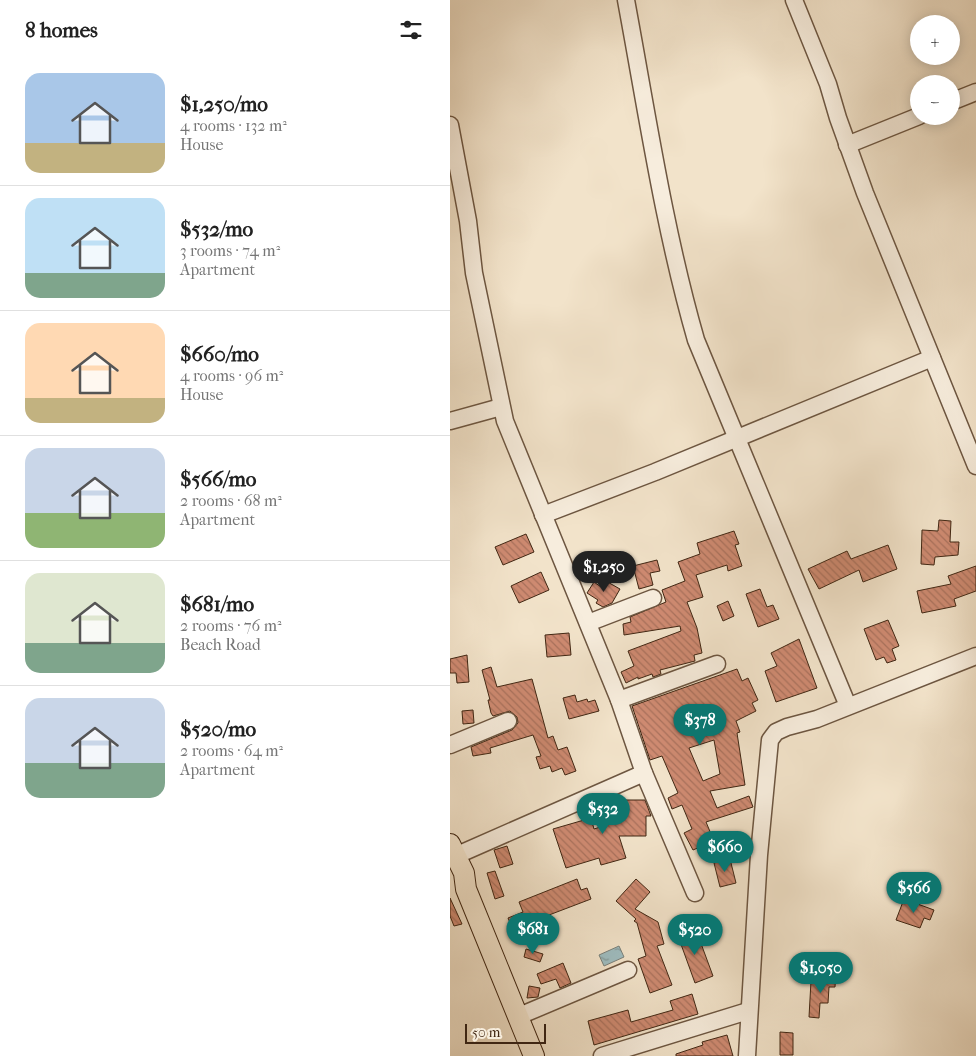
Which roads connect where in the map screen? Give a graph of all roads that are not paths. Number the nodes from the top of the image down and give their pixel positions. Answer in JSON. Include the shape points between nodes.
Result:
{"nodes":[{"id":1,"x":626,"y":0,"type":"edge"},
{"id":2,"x":794,"y":0,"type":"edge"},
{"id":3,"x":976,"y":92,"type":"edge"},
{"id":4,"x":960,"y":98,"type":"edge"},
{"id":5,"x":910,"y":120,"type":"edge"},
{"id":6,"x":450,"y":125,"type":"edge"},
{"id":7,"x":847,"y":146,"type":"junction"},
{"id":8,"x":932,"y":358,"type":"junction"},
{"id":9,"x":501,"y":407,"type":"junction"},
{"id":10,"x":450,"y":421,"type":"edge"},
{"id":11,"x":735,"y":439,"type":"junction"},
{"id":12,"x":976,"y":466,"type":"edge"},
{"id":13,"x":544,"y":515,"type":"junction"},
{"id":14,"x":653,"y":598,"type":"dead end"},
{"id":15,"x":588,"y":623,"type":"junction"},
{"id":16,"x":976,"y":656,"type":"edge"},
{"id":17,"x":717,"y":664,"type":"dead end"},
{"id":18,"x":619,"y":700,"type":"junction"},
{"id":19,"x":848,"y":706,"type":"junction"},
{"id":20,"x":508,"y":722,"type":"dead end"},
{"id":21,"x":450,"y":745,"type":"edge"},
{"id":22,"x":644,"y":773,"type":"junction"},
{"id":23,"x":455,"y":863,"type":"edge"},
{"id":24,"x":695,"y":893,"type":"dead end"},
{"id":25,"x":628,"y":970,"type":"dead end"},
{"id":26,"x":748,"y":1011,"type":"junction"},
{"id":27,"x":519,"y":1016,"type":"junction"},
{"id":28,"x":534,"y":1056,"type":"edge"},
{"id":29,"x":602,"y":1056,"type":"edge"},
{"id":30,"x":747,"y":1056,"type":"edge"}],
"edges":[{"from":1,"to":11,"type":"street","via":[[687,309]]},
{"from":2,"to":7,"type":"street","via":[[828,84]]},
{"from":3,"to":4,"type":"street"},
{"from":5,"to":7,"type":"street"},
{"from":6,"to":9,"type":"street","via":[[474,273]]},
{"from":7,"to":8,"type":"street"},
{"from":8,"to":11,"type":"street"},
{"from":8,"to":12,"type":"street"},
{"from":9,"to":10,"type":"street"},
{"from":9,"to":13,"type":"street","via":[[512,442]]},
{"from":11,"to":13,"type":"street"},
{"from":11,"to":19,"type":"street"},
{"from":13,"to":15,"type":"street"},
{"from":14,"to":15,"type":"street"},
{"from":15,"to":18,"type":"street"},
{"from":16,"to":19,"type":"street"},
{"from":17,"to":18,"type":"street"},
{"from":18,"to":22,"type":"street"},
{"from":19,"to":26,"type":"street","via":[[776,732],[770,740]]},
{"from":20,"to":21,"type":"street"},
{"from":22,"to":23,"type":"street"},
{"from":22,"to":24,"type":"street"},
{"from":23,"to":27,"type":"main road"},
{"from":25,"to":27,"type":"street"},
{"from":26,"to":29,"type":"street"},
{"from":26,"to":30,"type":"street"},
{"from":27,"to":28,"type":"main road"}]}
